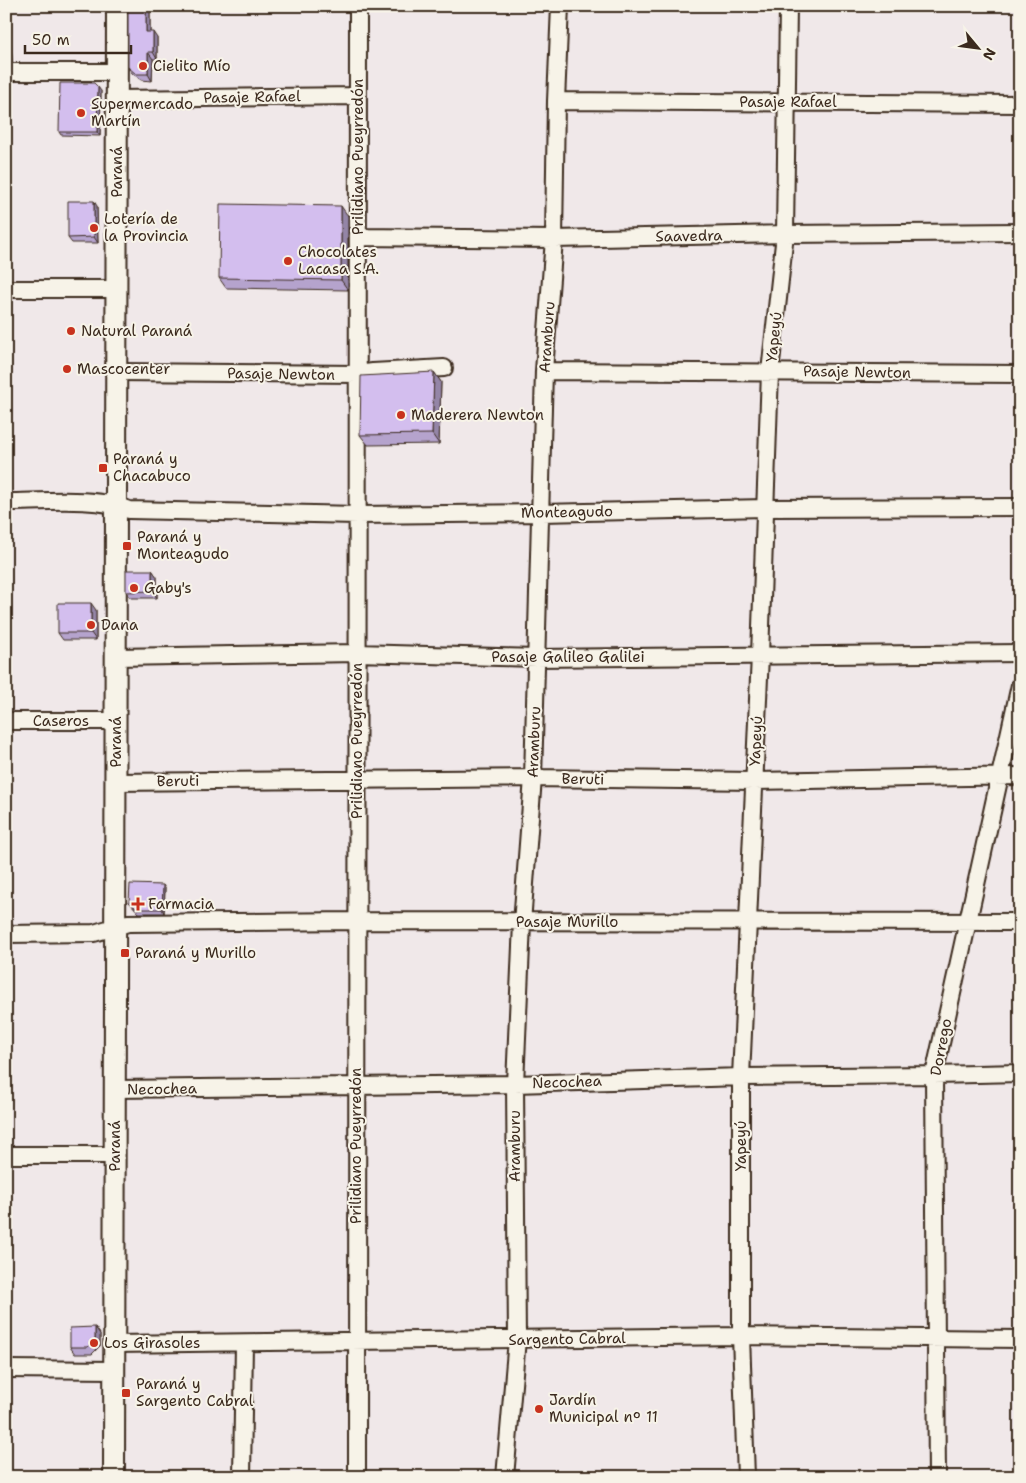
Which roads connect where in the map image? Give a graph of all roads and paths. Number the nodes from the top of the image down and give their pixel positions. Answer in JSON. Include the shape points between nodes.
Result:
{"nodes":[{"id":1,"x":117,"y":6,"type":"edge"},
{"id":2,"x":358,"y":6,"type":"edge"},
{"id":3,"x":560,"y":6,"type":"edge"},
{"id":4,"x":788,"y":6,"type":"edge"},
{"id":5,"x":6,"y":45,"type":"edge"},
{"id":6,"x":7,"y":72,"type":"edge"},
{"id":7,"x":117,"y":72,"type":"junction"},
{"id":8,"x":358,"y":96,"type":"junction"},
{"id":9,"x":117,"y":99,"type":"junction"},
{"id":10,"x":556,"y":101,"type":"junction"},
{"id":11,"x":787,"y":102,"type":"junction"},
{"id":12,"x":1020,"y":104,"type":"edge"},
{"id":13,"x":1020,"y":232,"type":"edge"},
{"id":14,"x":785,"y":234,"type":"junction"},
{"id":15,"x":358,"y":237,"type":"junction"},
{"id":16,"x":554,"y":239,"type":"junction"},
{"id":17,"x":6,"y":289,"type":"edge"},
{"id":18,"x":117,"y":289,"type":"junction"},
{"id":19,"x":444,"y":368,"type":"dead end"},
{"id":20,"x":544,"y":371,"type":"junction"},
{"id":21,"x":116,"y":372,"type":"junction"},
{"id":22,"x":770,"y":372,"type":"junction"},
{"id":23,"x":358,"y":374,"type":"junction"},
{"id":24,"x":1020,"y":374,"type":"edge"},
{"id":25,"x":6,"y":502,"type":"edge"},
{"id":26,"x":116,"y":504,"type":"junction"},
{"id":27,"x":765,"y":508,"type":"junction"},
{"id":28,"x":1020,"y":508,"type":"edge"},
{"id":29,"x":541,"y":513,"type":"junction"},
{"id":30,"x":357,"y":515,"type":"junction"},
{"id":31,"x":357,"y":653,"type":"junction"},
{"id":32,"x":1020,"y":653,"type":"edge"},
{"id":33,"x":760,"y":655,"type":"junction"},
{"id":34,"x":116,"y":658,"type":"junction"},
{"id":35,"x":536,"y":658,"type":"junction"},
{"id":36,"x":1020,"y":685,"type":"edge"},
{"id":37,"x":116,"y":720,"type":"junction"},
{"id":38,"x":6,"y":721,"type":"edge"},
{"id":39,"x":999,"y":776,"type":"junction"},
{"id":40,"x":1020,"y":776,"type":"edge"},
{"id":41,"x":533,"y":778,"type":"junction"},
{"id":42,"x":357,"y":779,"type":"junction"},
{"id":43,"x":754,"y":781,"type":"junction"},
{"id":44,"x":116,"y":782,"type":"junction"},
{"id":45,"x":357,"y":921,"type":"junction"},
{"id":46,"x":522,"y":922,"type":"junction"},
{"id":47,"x":748,"y":922,"type":"junction"},
{"id":48,"x":1020,"y":922,"type":"edge"},
{"id":49,"x":968,"y":923,"type":"junction"},
{"id":50,"x":115,"y":927,"type":"junction"},
{"id":51,"x":6,"y":934,"type":"edge"},
{"id":52,"x":1020,"y":1073,"type":"edge"},
{"id":53,"x":934,"y":1075,"type":"junction"},
{"id":54,"x":741,"y":1077,"type":"junction"},
{"id":55,"x":515,"y":1084,"type":"junction"},
{"id":56,"x":356,"y":1086,"type":"junction"},
{"id":57,"x":115,"y":1089,"type":"junction"},
{"id":58,"x":6,"y":1155,"type":"edge"},
{"id":59,"x":115,"y":1155,"type":"junction"},
{"id":60,"x":741,"y":1336,"type":"junction"},
{"id":61,"x":517,"y":1339,"type":"junction"},
{"id":62,"x":935,"y":1339,"type":"junction"},
{"id":63,"x":1020,"y":1339,"type":"edge"},
{"id":64,"x":356,"y":1341,"type":"junction"},
{"id":65,"x":244,"y":1343,"type":"junction"},
{"id":66,"x":114,"y":1344,"type":"junction"},
{"id":67,"x":6,"y":1369,"type":"edge"},
{"id":68,"x":114,"y":1370,"type":"junction"},
{"id":69,"x":114,"y":1477,"type":"edge"},
{"id":70,"x":242,"y":1477,"type":"edge"},
{"id":71,"x":356,"y":1477,"type":"edge"},
{"id":72,"x":505,"y":1477,"type":"edge"},
{"id":73,"x":746,"y":1477,"type":"edge"},
{"id":74,"x":937,"y":1477,"type":"edge"}],
"edges":[{"from":1,"to":7,"type":"street","name":"Paraná"},
{"from":2,"to":8,"type":"street","name":"Prilidiano Pueyrredón"},
{"from":3,"to":10,"type":"street","name":"Aramburu"},
{"from":4,"to":11,"type":"street","name":"Yapeyú"},
{"from":5,"to":6,"type":"lane"},
{"from":6,"to":7,"type":"street"},
{"from":7,"to":9,"type":"street","name":"Paraná"},
{"from":8,"to":9,"type":"street","name":"Pasaje Rafael"},
{"from":8,"to":15,"type":"street","name":"Prilidiano Pueyrredón"},
{"from":9,"to":18,"type":"street","name":"Paraná"},
{"from":10,"to":11,"type":"street","name":"Pasaje Rafael"},
{"from":10,"to":16,"type":"street","name":"Aramburu"},
{"from":11,"to":12,"type":"street","name":"Pasaje Rafael"},
{"from":11,"to":14,"type":"street","name":"Yapeyú"},
{"from":13,"to":14,"type":"street","name":"Saavedra"},
{"from":14,"to":16,"type":"street","name":"Saavedra"},
{"from":14,"to":22,"type":"street","name":"Yapeyú"},
{"from":15,"to":16,"type":"street","name":"Saavedra"},
{"from":15,"to":23,"type":"street","name":"Prilidiano Pueyrredón"},
{"from":16,"to":20,"type":"street","name":"Aramburu"},
{"from":17,"to":18,"type":"street"},
{"from":18,"to":21,"type":"street","name":"Paraná"},
{"from":19,"to":23,"type":"street","name":"Pasaje Newton"},
{"from":20,"to":22,"type":"street","name":"Pasaje Newton"},
{"from":20,"to":29,"type":"street","name":"Aramburu"},
{"from":21,"to":23,"type":"street","name":"Pasaje Newton"},
{"from":21,"to":26,"type":"street","name":"Paraná"},
{"from":22,"to":24,"type":"street","name":"Pasaje Newton"},
{"from":22,"to":27,"type":"street","name":"Yapeyú"},
{"from":23,"to":30,"type":"street","name":"Prilidiano Pueyrredón"},
{"from":25,"to":26,"type":"street","name":"Monteagudo"},
{"from":26,"to":30,"type":"street","name":"Monteagudo","via":[[129,510]]},
{"from":26,"to":34,"type":"street","name":"Paraná"},
{"from":27,"to":28,"type":"street","name":"Monteagudo"},
{"from":27,"to":29,"type":"street","name":"Monteagudo"},
{"from":27,"to":33,"type":"street","name":"Yapeyú"},
{"from":29,"to":30,"type":"street","name":"Monteagudo"},
{"from":29,"to":35,"type":"street","name":"Aramburu"},
{"from":30,"to":31,"type":"street","name":"Prilidiano Pueyrredón"},
{"from":31,"to":34,"type":"street","name":"Pasaje Galileo Galilei"},
{"from":31,"to":35,"type":"street","name":"Pasaje Galileo Galilei"},
{"from":31,"to":42,"type":"street","name":"Prilidiano Pueyrredón"},
{"from":32,"to":33,"type":"street","name":"Pasaje Galileo Galilei"},
{"from":33,"to":35,"type":"street","name":"Pasaje Galileo Galilei"},
{"from":33,"to":43,"type":"street","name":"Yapeyú"},
{"from":34,"to":37,"type":"street","name":"Paraná"},
{"from":35,"to":41,"type":"street","name":"Aramburu"},
{"from":36,"to":39,"type":"street","name":"Dorrego"},
{"from":37,"to":38,"type":"street","name":"Caseros"},
{"from":37,"to":44,"type":"street","name":"Paraná"},
{"from":39,"to":40,"type":"street","name":"Beruti"},
{"from":39,"to":43,"type":"street","name":"Beruti"},
{"from":39,"to":49,"type":"street","name":"Dorrego"},
{"from":41,"to":42,"type":"street","name":"Beruti"},
{"from":41,"to":43,"type":"street","name":"Beruti"},
{"from":41,"to":46,"type":"street","name":"Aramburu"},
{"from":42,"to":44,"type":"street","name":"Beruti"},
{"from":42,"to":45,"type":"street","name":"Prilidiano Pueyrredón"},
{"from":43,"to":47,"type":"street","name":"Yapeyú"},
{"from":44,"to":50,"type":"street","name":"Paraná"},
{"from":45,"to":46,"type":"street","name":"Pasaje Murillo"},
{"from":45,"to":50,"type":"street","name":"Pasaje Murillo","via":[[128,923]]},
{"from":45,"to":56,"type":"street","name":"Prilidiano Pueyrredón"},
{"from":46,"to":47,"type":"street","name":"Pasaje Murillo"},
{"from":46,"to":55,"type":"street","name":"Aramburu"},
{"from":47,"to":49,"type":"street","name":"Pasaje Murillo"},
{"from":47,"to":54,"type":"street","name":"Yapeyú"},
{"from":48,"to":49,"type":"street","name":"Pasaje Murillo"},
{"from":49,"to":53,"type":"street","name":"Dorrego"},
{"from":50,"to":51,"type":"street","name":"Pasaje Murillo","via":[[94,933]]},
{"from":50,"to":57,"type":"street","name":"Paraná"},
{"from":52,"to":53,"type":"street","name":"Necochea"},
{"from":53,"to":54,"type":"street","name":"Necochea"},
{"from":53,"to":62,"type":"street","name":"Dorrego"},
{"from":54,"to":55,"type":"street","name":"Necochea"},
{"from":54,"to":60,"type":"street","name":"Yapeyú"},
{"from":55,"to":56,"type":"street","name":"Necochea"},
{"from":55,"to":61,"type":"street","name":"Aramburu"},
{"from":56,"to":57,"type":"street","name":"Necochea"},
{"from":56,"to":64,"type":"street","name":"Prilidiano Pueyrredón"},
{"from":57,"to":59,"type":"street","name":"Paraná"},
{"from":58,"to":59,"type":"street"},
{"from":59,"to":66,"type":"street","name":"Paraná"},
{"from":60,"to":61,"type":"street","name":"Sargento Cabral"},
{"from":60,"to":62,"type":"street","name":"Sargento Cabral"},
{"from":60,"to":73,"type":"street","name":"Yapeyú"},
{"from":61,"to":64,"type":"street","name":"Sargento Cabral"},
{"from":61,"to":72,"type":"street","name":"Aramburu"},
{"from":62,"to":63,"type":"street","name":"Sargento Cabral"},
{"from":62,"to":74,"type":"street","name":"Dorrego"},
{"from":64,"to":65,"type":"street","name":"Sargento Cabral"},
{"from":64,"to":71,"type":"street","name":"Prilidiano Pueyrredón"},
{"from":65,"to":66,"type":"street","name":"Sargento Cabral"},
{"from":65,"to":70,"type":"street"},
{"from":66,"to":68,"type":"street","name":"Paraná"},
{"from":67,"to":68,"type":"street"},
{"from":68,"to":69,"type":"street","name":"Paraná"}]}
